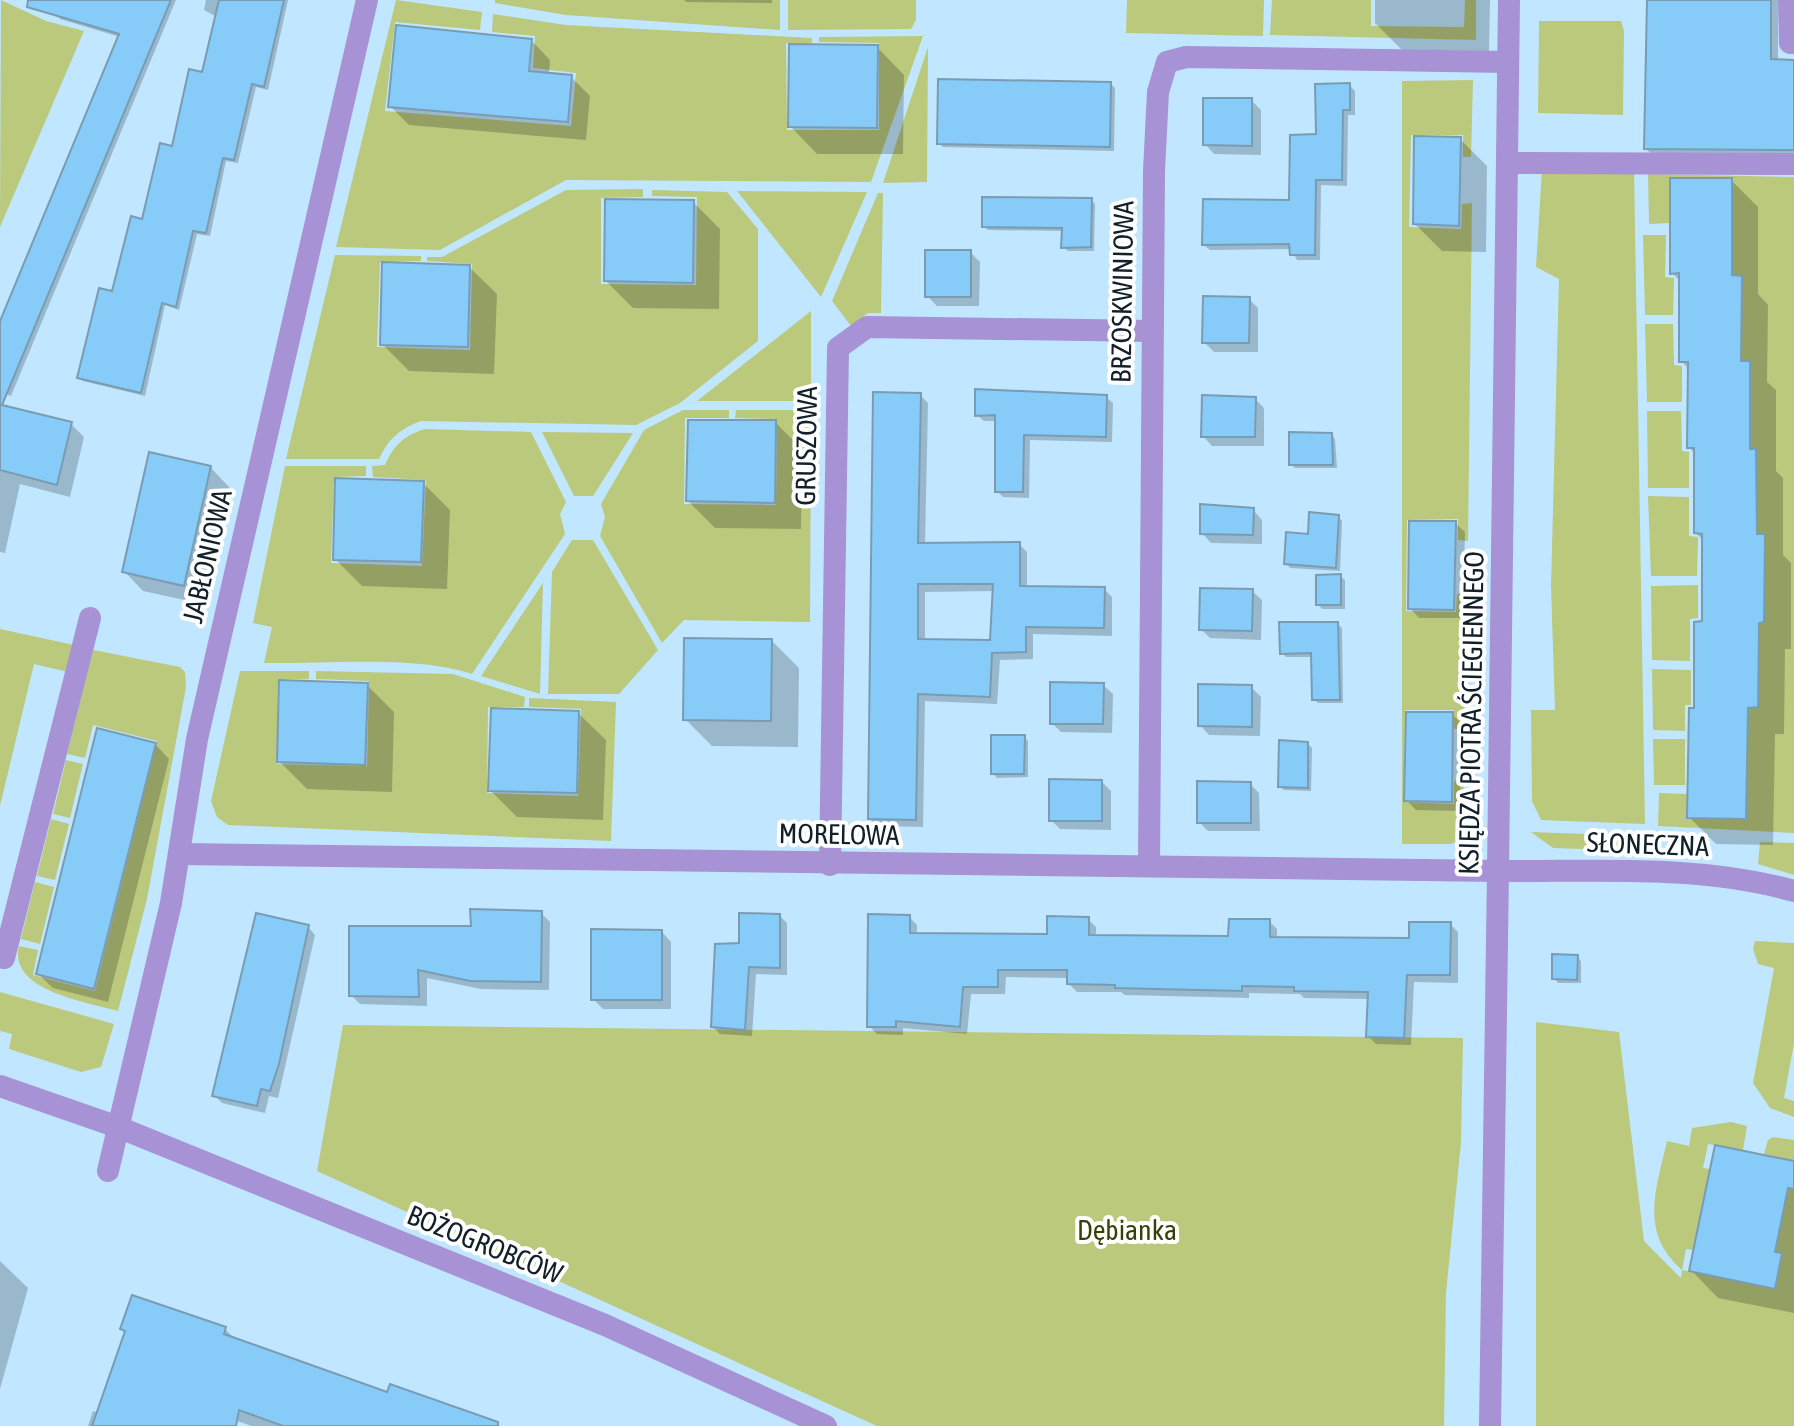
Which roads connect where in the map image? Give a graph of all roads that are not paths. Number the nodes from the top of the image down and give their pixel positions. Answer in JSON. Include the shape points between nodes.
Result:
{"nodes":[{"id":1,"x":367,"y":0,"type":"edge"},
{"id":2,"x":1509,"y":0,"type":"edge"},
{"id":3,"x":1789,"y":0,"type":"edge"},
{"id":4,"x":1794,"y":43,"type":"edge"},
{"id":5,"x":1508,"y":62,"type":"junction"},
{"id":6,"x":1508,"y":163,"type":"junction"},
{"id":7,"x":1794,"y":164,"type":"edge"},
{"id":8,"x":1151,"y":331,"type":"junction"},
{"id":9,"x":90,"y":618,"type":"dead end"},
{"id":10,"x":179,"y":854,"type":"junction"},
{"id":11,"x":830,"y":865,"type":"junction"},
{"id":12,"x":1149,"y":866,"type":"junction"},
{"id":13,"x":1498,"y":871,"type":"junction"},
{"id":14,"x":1794,"y":891,"type":"edge"},
{"id":15,"x":4,"y":958,"type":"dead end"},
{"id":16,"x":0,"y":1086,"type":"edge"},
{"id":17,"x":118,"y":1127,"type":"junction"},
{"id":18,"x":108,"y":1171,"type":"dead end"},
{"id":19,"x":826,"y":1426,"type":"edge"},
{"id":20,"x":1490,"y":1426,"type":"edge"}],
"edges":[{"from":1,"to":10,"type":"street","name":"JABŁONIOWA","via":[[197,739]]},
{"from":2,"to":5,"type":"street","name":"KSIĘDZA PIOTRA ŚCIEGIENNEGO"},
{"from":3,"to":4,"type":"street"},
{"from":5,"to":6,"type":"street","name":"KSIĘDZA PIOTRA ŚCIEGIENNEGO"},
{"from":5,"to":8,"type":"street","name":"BRZOSKWINIOWA","via":[[1186,57],[1167,62],[1158,92]]},
{"from":6,"to":7,"type":"street"},
{"from":6,"to":13,"type":"street","name":"KSIĘDZA PIOTRA ŚCIEGIENNEGO"},
{"from":8,"to":11,"type":"street","name":"GRUSZOWA","via":[[867,327],[838,348]]},
{"from":8,"to":12,"type":"street","name":"BRZOSKWINIOWA"},
{"from":9,"to":15,"type":"street"},
{"from":10,"to":11,"type":"street","name":"MORELOWA"},
{"from":10,"to":17,"type":"street","name":"JABŁONIOWA"},
{"from":11,"to":12,"type":"street","name":"MORELOWA"},
{"from":12,"to":13,"type":"street","name":"MORELOWA"},
{"from":13,"to":14,"type":"street","name":"SŁONECZNA","via":[[1721,876]]},
{"from":13,"to":20,"type":"street","name":"KSIĘDZA PIOTRA ŚCIEGIENNEGO"},
{"from":16,"to":17,"type":"street","name":"BOŻOGROBCÓW"},
{"from":17,"to":18,"type":"street"},
{"from":17,"to":19,"type":"street","name":"BOŻOGROBCÓW","via":[[605,1325]]}]}
